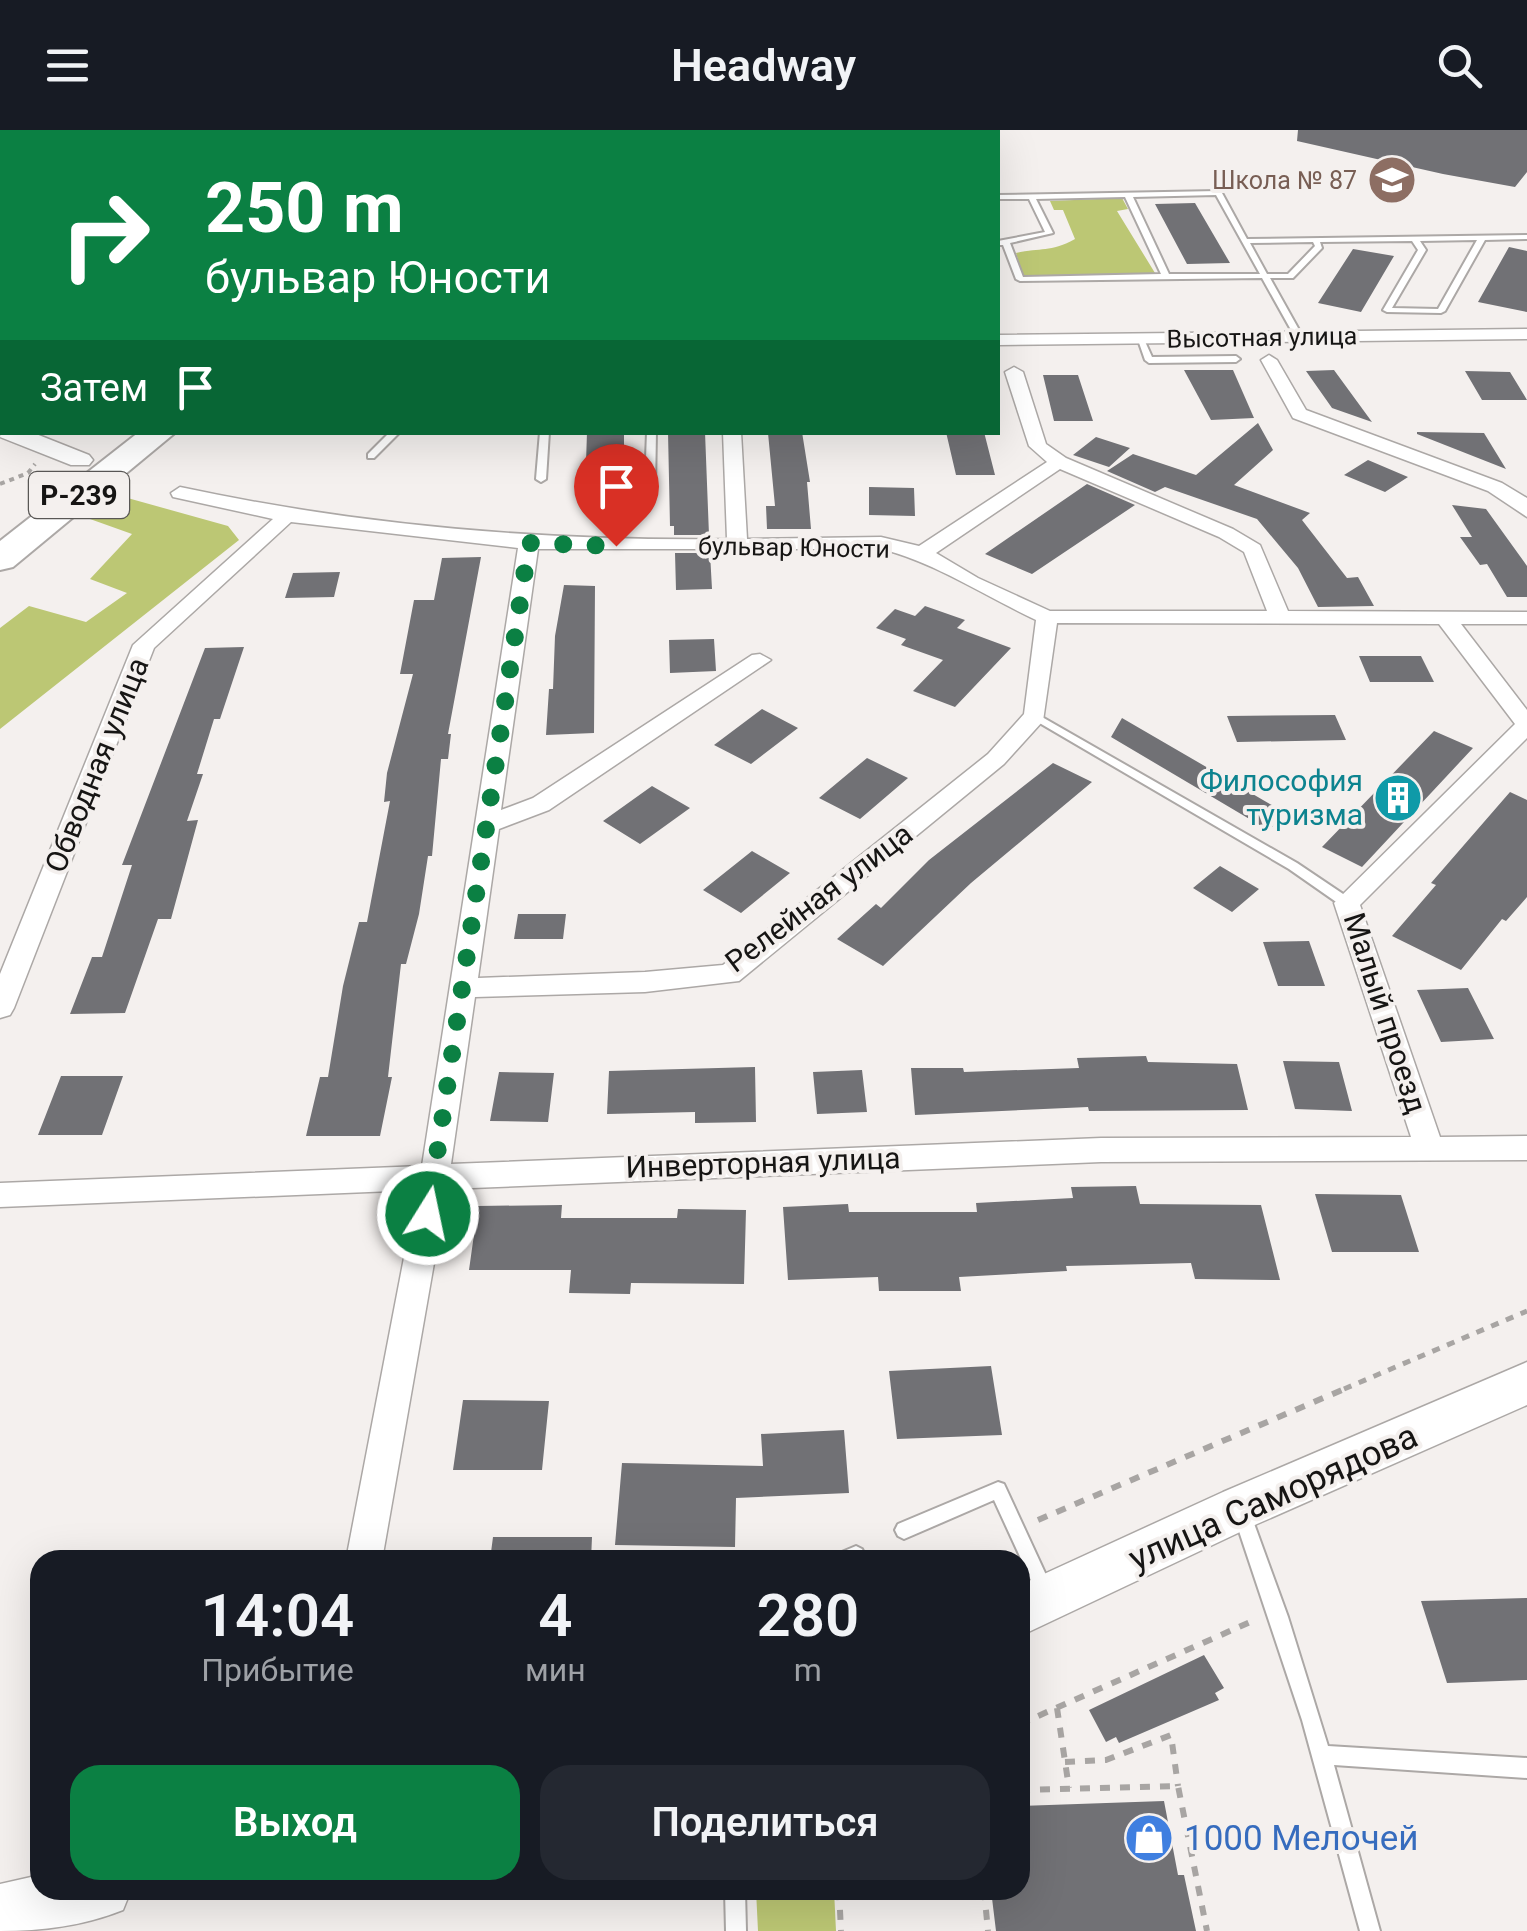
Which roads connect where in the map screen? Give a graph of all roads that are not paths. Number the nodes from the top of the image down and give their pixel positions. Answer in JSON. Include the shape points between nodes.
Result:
{"nodes":[{"id":1,"x":1128,"y":195,"type":"junction"},
{"id":2,"x":1000,"y":197,"type":"edge"},
{"id":3,"x":1032,"y":197,"type":"junction"},
{"id":4,"x":1527,"y":237,"type":"edge"},
{"id":5,"x":1482,"y":238,"type":"junction"},
{"id":6,"x":1415,"y":239,"type":"junction"},
{"id":7,"x":1245,"y":241,"type":"junction"},
{"id":8,"x":1316,"y":241,"type":"junction"},
{"id":9,"x":1002,"y":243,"type":"edge"},
{"id":10,"x":1166,"y":276,"type":"junction"},
{"id":11,"x":1264,"y":276,"type":"junction"},
{"id":12,"x":1527,"y":334,"type":"edge"},
{"id":13,"x":1299,"y":337,"type":"junction"},
{"id":14,"x":1140,"y":339,"type":"junction"},
{"id":15,"x":1000,"y":340,"type":"edge"},
{"id":16,"x":1236,"y":359,"type":"dead end"},
{"id":17,"x":1269,"y":360,"type":"dead end"},
{"id":18,"x":1014,"y":372,"type":"dead end"},
{"id":19,"x":14,"y":435,"type":"edge"},
{"id":20,"x":111,"y":435,"type":"edge"},
{"id":21,"x":156,"y":435,"type":"edge"},
{"id":22,"x":393,"y":435,"type":"edge"},
{"id":23,"x":545,"y":435,"type":"edge"},
{"id":24,"x":652,"y":435,"type":"edge"},
{"id":25,"x":732,"y":435,"type":"edge"},
{"id":26,"x":66,"y":455,"type":"junction"},
{"id":27,"x":371,"y":456,"type":"dead end"},
{"id":28,"x":1059,"y":462,"type":"junction"},
{"id":29,"x":541,"y":479,"type":"dead end"},
{"id":30,"x":180,"y":493,"type":"dead end"},
{"id":31,"x":1527,"y":511,"type":"edge"},
{"id":32,"x":287,"y":516,"type":"junction"},
{"id":33,"x":0,"y":524,"type":"edge"},
{"id":34,"x":529,"y":543,"type":"junction"},
{"id":35,"x":737,"y":544,"type":"junction"},
{"id":36,"x":616,"y":546,"type":"junction"},
{"id":37,"x":922,"y":553,"type":"junction"},
{"id":38,"x":0,"y":559,"type":"edge"},
{"id":39,"x":1047,"y":617,"type":"junction"},
{"id":40,"x":1527,"y":618,"type":"edge"},
{"id":41,"x":1446,"y":619,"type":"junction"},
{"id":42,"x":1281,"y":620,"type":"junction"},
{"id":43,"x":760,"y":660,"type":"dead end"},
{"id":44,"x":1034,"y":716,"type":"junction"},
{"id":45,"x":489,"y":824,"type":"junction"},
{"id":46,"x":1347,"y":902,"type":"junction"},
{"id":47,"x":462,"y":988,"type":"junction"},
{"id":48,"x":0,"y":1008,"type":"edge"},
{"id":49,"x":1429,"y":1148,"type":"junction"},
{"id":50,"x":1527,"y":1148,"type":"edge"},
{"id":51,"x":435,"y":1175,"type":"junction"},
{"id":52,"x":0,"y":1195,"type":"edge"},
{"id":53,"x":1527,"y":1383,"type":"edge"},
{"id":54,"x":1240,"y":1508,"type":"junction"},
{"id":55,"x":904,"y":1530,"type":"dead end"},
{"id":56,"x":366,"y":1550,"type":"edge"},
{"id":57,"x":1021,"y":1550,"type":"edge"},
{"id":58,"x":1034,"y":1605,"type":"edge"},
{"id":59,"x":1324,"y":1755,"type":"junction"},
{"id":60,"x":1526,"y":1770,"type":"edge"},
{"id":61,"x":56,"y":1900,"type":"edge"},
{"id":62,"x":735,"y":1900,"type":"edge"},
{"id":63,"x":0,"y":1912,"type":"edge"},
{"id":64,"x":736,"y":1931,"type":"edge"},
{"id":65,"x":1370,"y":1931,"type":"edge"}],
"edges":[{"from":1,"to":3,"type":"lane"},
{"from":1,"to":7,"type":"lane","via":[[1218,194]]},
{"from":1,"to":10,"type":"lane"},
{"from":2,"to":3,"type":"lane"},
{"from":3,"to":9,"type":"lane","via":[[1049,233]]},
{"from":4,"to":5,"type":"lane"},
{"from":5,"to":6,"type":"lane"},
{"from":5,"to":6,"type":"lane","via":[[1440,311],[1387,310],[1422,250]]},
{"from":6,"to":8,"type":"lane"},
{"from":7,"to":8,"type":"lane"},
{"from":7,"to":11,"type":"lane"},
{"from":8,"to":11,"type":"lane","via":[[1319,246],[1290,276]]},
{"from":9,"to":10,"type":"lane","via":[[1020,279]]},
{"from":10,"to":11,"type":"lane"},
{"from":11,"to":13,"type":"lane"},
{"from":12,"to":13,"type":"street","name":"Высотная улица"},
{"from":13,"to":14,"type":"street","name":"Высотная улица"},
{"from":14,"to":15,"type":"street","name":"Высотная улица"},
{"from":14,"to":16,"type":"lane","via":[[1149,360]]},
{"from":17,"to":31,"type":"street","via":[[1299,414],[1496,488]]},
{"from":18,"to":28,"type":"street","via":[[1038,446]]},
{"from":19,"to":26,"type":"street"},
{"from":20,"to":26,"type":"highway","number":"Р-239"},
{"from":21,"to":38,"type":"highway","number":"Р-239"},
{"from":22,"to":27,"type":"lane"},
{"from":23,"to":29,"type":"lane"},
{"from":24,"to":36,"type":"lane","via":[[650,488],[620,489]]},
{"from":25,"to":35,"type":"street"},
{"from":26,"to":33,"type":"highway","number":"Р-239"},
{"from":28,"to":37,"type":"street"},
{"from":28,"to":42,"type":"street","via":[[1253,550]]},
{"from":30,"to":32,"type":"street","name":"бульвар Юности"},
{"from":32,"to":34,"type":"street","name":"бульвар Юности"},
{"from":32,"to":48,"type":"street","name":"Обводная улица","via":[[144,645]]},
{"from":34,"to":36,"type":"street","name":"бульвар Юности"},
{"from":34,"to":45,"type":"street"},
{"from":35,"to":36,"type":"street","name":"бульвар Юности"},
{"from":35,"to":37,"type":"street","name":"бульвар Юности","via":[[881,543]]},
{"from":37,"to":39,"type":"street","name":"бульвар Юности"},
{"from":39,"to":42,"type":"street","name":"бульвар Юности"},
{"from":39,"to":44,"type":"street"},
{"from":40,"to":41,"type":"street","name":"бульвар Юности"},
{"from":41,"to":42,"type":"street","name":"бульвар Юности"},
{"from":41,"to":46,"type":"street","name":"Малый проезд","via":[[1527,726]]},
{"from":43,"to":45,"type":"street","via":[[541,804]]},
{"from":44,"to":46,"type":"lane"},
{"from":44,"to":47,"type":"street","name":"Релейная улица","via":[[996,759],[730,974]]},
{"from":45,"to":47,"type":"street"},
{"from":46,"to":49,"type":"street","name":"Малый проезд"},
{"from":47,"to":51,"type":"street"},
{"from":49,"to":50,"type":"street","name":"Инверторная улица"},
{"from":49,"to":51,"type":"street","name":"Инверторная улица","via":[[1101,1150]]},
{"from":51,"to":52,"type":"street","name":"Инверторная улица"},
{"from":51,"to":56,"type":"street"},
{"from":53,"to":54,"type":"street","name":"улица Саморядова"},
{"from":54,"to":58,"type":"street","name":"улица Саморядова"},
{"from":54,"to":59,"type":"lane"},
{"from":55,"to":57,"type":"lane","via":[[998,1490]]},
{"from":59,"to":60,"type":"lane"},
{"from":59,"to":65,"type":"lane"},
{"from":61,"to":63,"type":"street"},
{"from":62,"to":64,"type":"lane"}]}
